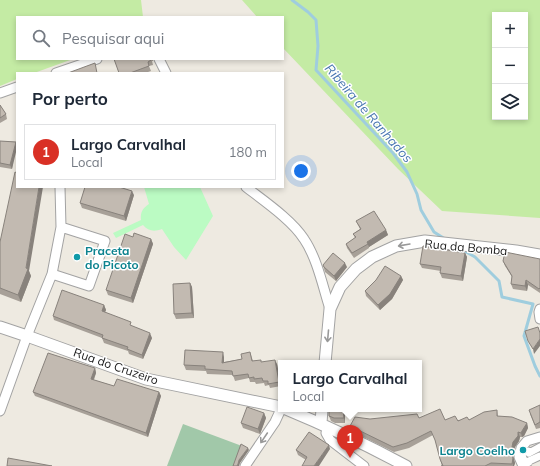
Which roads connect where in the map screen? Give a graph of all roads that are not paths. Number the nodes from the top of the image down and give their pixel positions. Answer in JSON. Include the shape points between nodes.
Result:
{"nodes":[{"id":1,"x":95,"y":60,"type":"edge"},
{"id":2,"x":160,"y":60,"type":"edge"},
{"id":3,"x":59,"y":72,"type":"edge"},
{"id":4,"x":166,"y":72,"type":"edge"},
{"id":5,"x":16,"y":87,"type":"edge"},
{"id":6,"x":0,"y":93,"type":"edge"},
{"id":7,"x":60,"y":188,"type":"edge"},
{"id":8,"x":247,"y":188,"type":"edge"},
{"id":9,"x":61,"y":227,"type":"junction"},
{"id":10,"x":540,"y":256,"type":"edge"},
{"id":11,"x":52,"y":274,"type":"junction"},
{"id":12,"x":330,"y":309,"type":"junction"},
{"id":13,"x":540,"y":309,"type":"edge"},
{"id":14,"x":540,"y":319,"type":"edge"},
{"id":15,"x":0,"y":327,"type":"edge"},
{"id":16,"x":27,"y":336,"type":"junction"},
{"id":17,"x":325,"y":360,"type":"edge"},
{"id":18,"x":278,"y":407,"type":"edge"},
{"id":19,"x":0,"y":411,"type":"edge"},
{"id":20,"x":279,"y":412,"type":"edge"},
{"id":21,"x":293,"y":412,"type":"edge"},
{"id":22,"x":322,"y":412,"type":"edge"},
{"id":23,"x":324,"y":425,"type":"junction"},
{"id":24,"x":540,"y":437,"type":"edge"},
{"id":25,"x":540,"y":447,"type":"edge"},
{"id":26,"x":540,"y":456,"type":"edge"},
{"id":27,"x":245,"y":466,"type":"edge"},
{"id":28,"x":364,"y":466,"type":"edge"},
{"id":29,"x":406,"y":466,"type":"edge"},
{"id":30,"x":523,"y":466,"type":"edge"}],
"edges":[{"from":1,"to":3,"type":"street"},
{"from":2,"to":4,"type":"street"},
{"from":5,"to":6,"type":"street"},
{"from":7,"to":9,"type":"street"},
{"from":8,"to":12,"type":"street","via":[[288,220],[304,238],[313,254]]},
{"from":9,"to":11,"type":"street"},
{"from":9,"to":11,"type":"street","via":[[105,241],[89,286]]},
{"from":10,"to":12,"type":"street","name":"Rua da Bomba","one_way":true,"via":[[425,241],[396,246],[356,268],[340,287]]},
{"from":11,"to":16,"type":"street"},
{"from":12,"to":17,"type":"street","name":"Rua da Bomba","one_way":true},
{"from":13,"to":14,"type":"street"},
{"from":15,"to":16,"type":"street","name":"Rua do Cruzeiro"},
{"from":16,"to":18,"type":"street","name":"Rua do Cruzeiro","via":[[146,379]]},
{"from":16,"to":19,"type":"street"},
{"from":20,"to":27,"type":"street","one_way":true},
{"from":21,"to":23,"type":"street"},
{"from":22,"to":23,"type":"street"},
{"from":23,"to":28,"type":"street","via":[[330,440]]},
{"from":23,"to":29,"type":"street"},
{"from":24,"to":30,"type":"street","via":[[528,441],[521,448],[519,457]]},
{"from":25,"to":26,"type":"street","via":[[521,454],[526,464]]}]}
